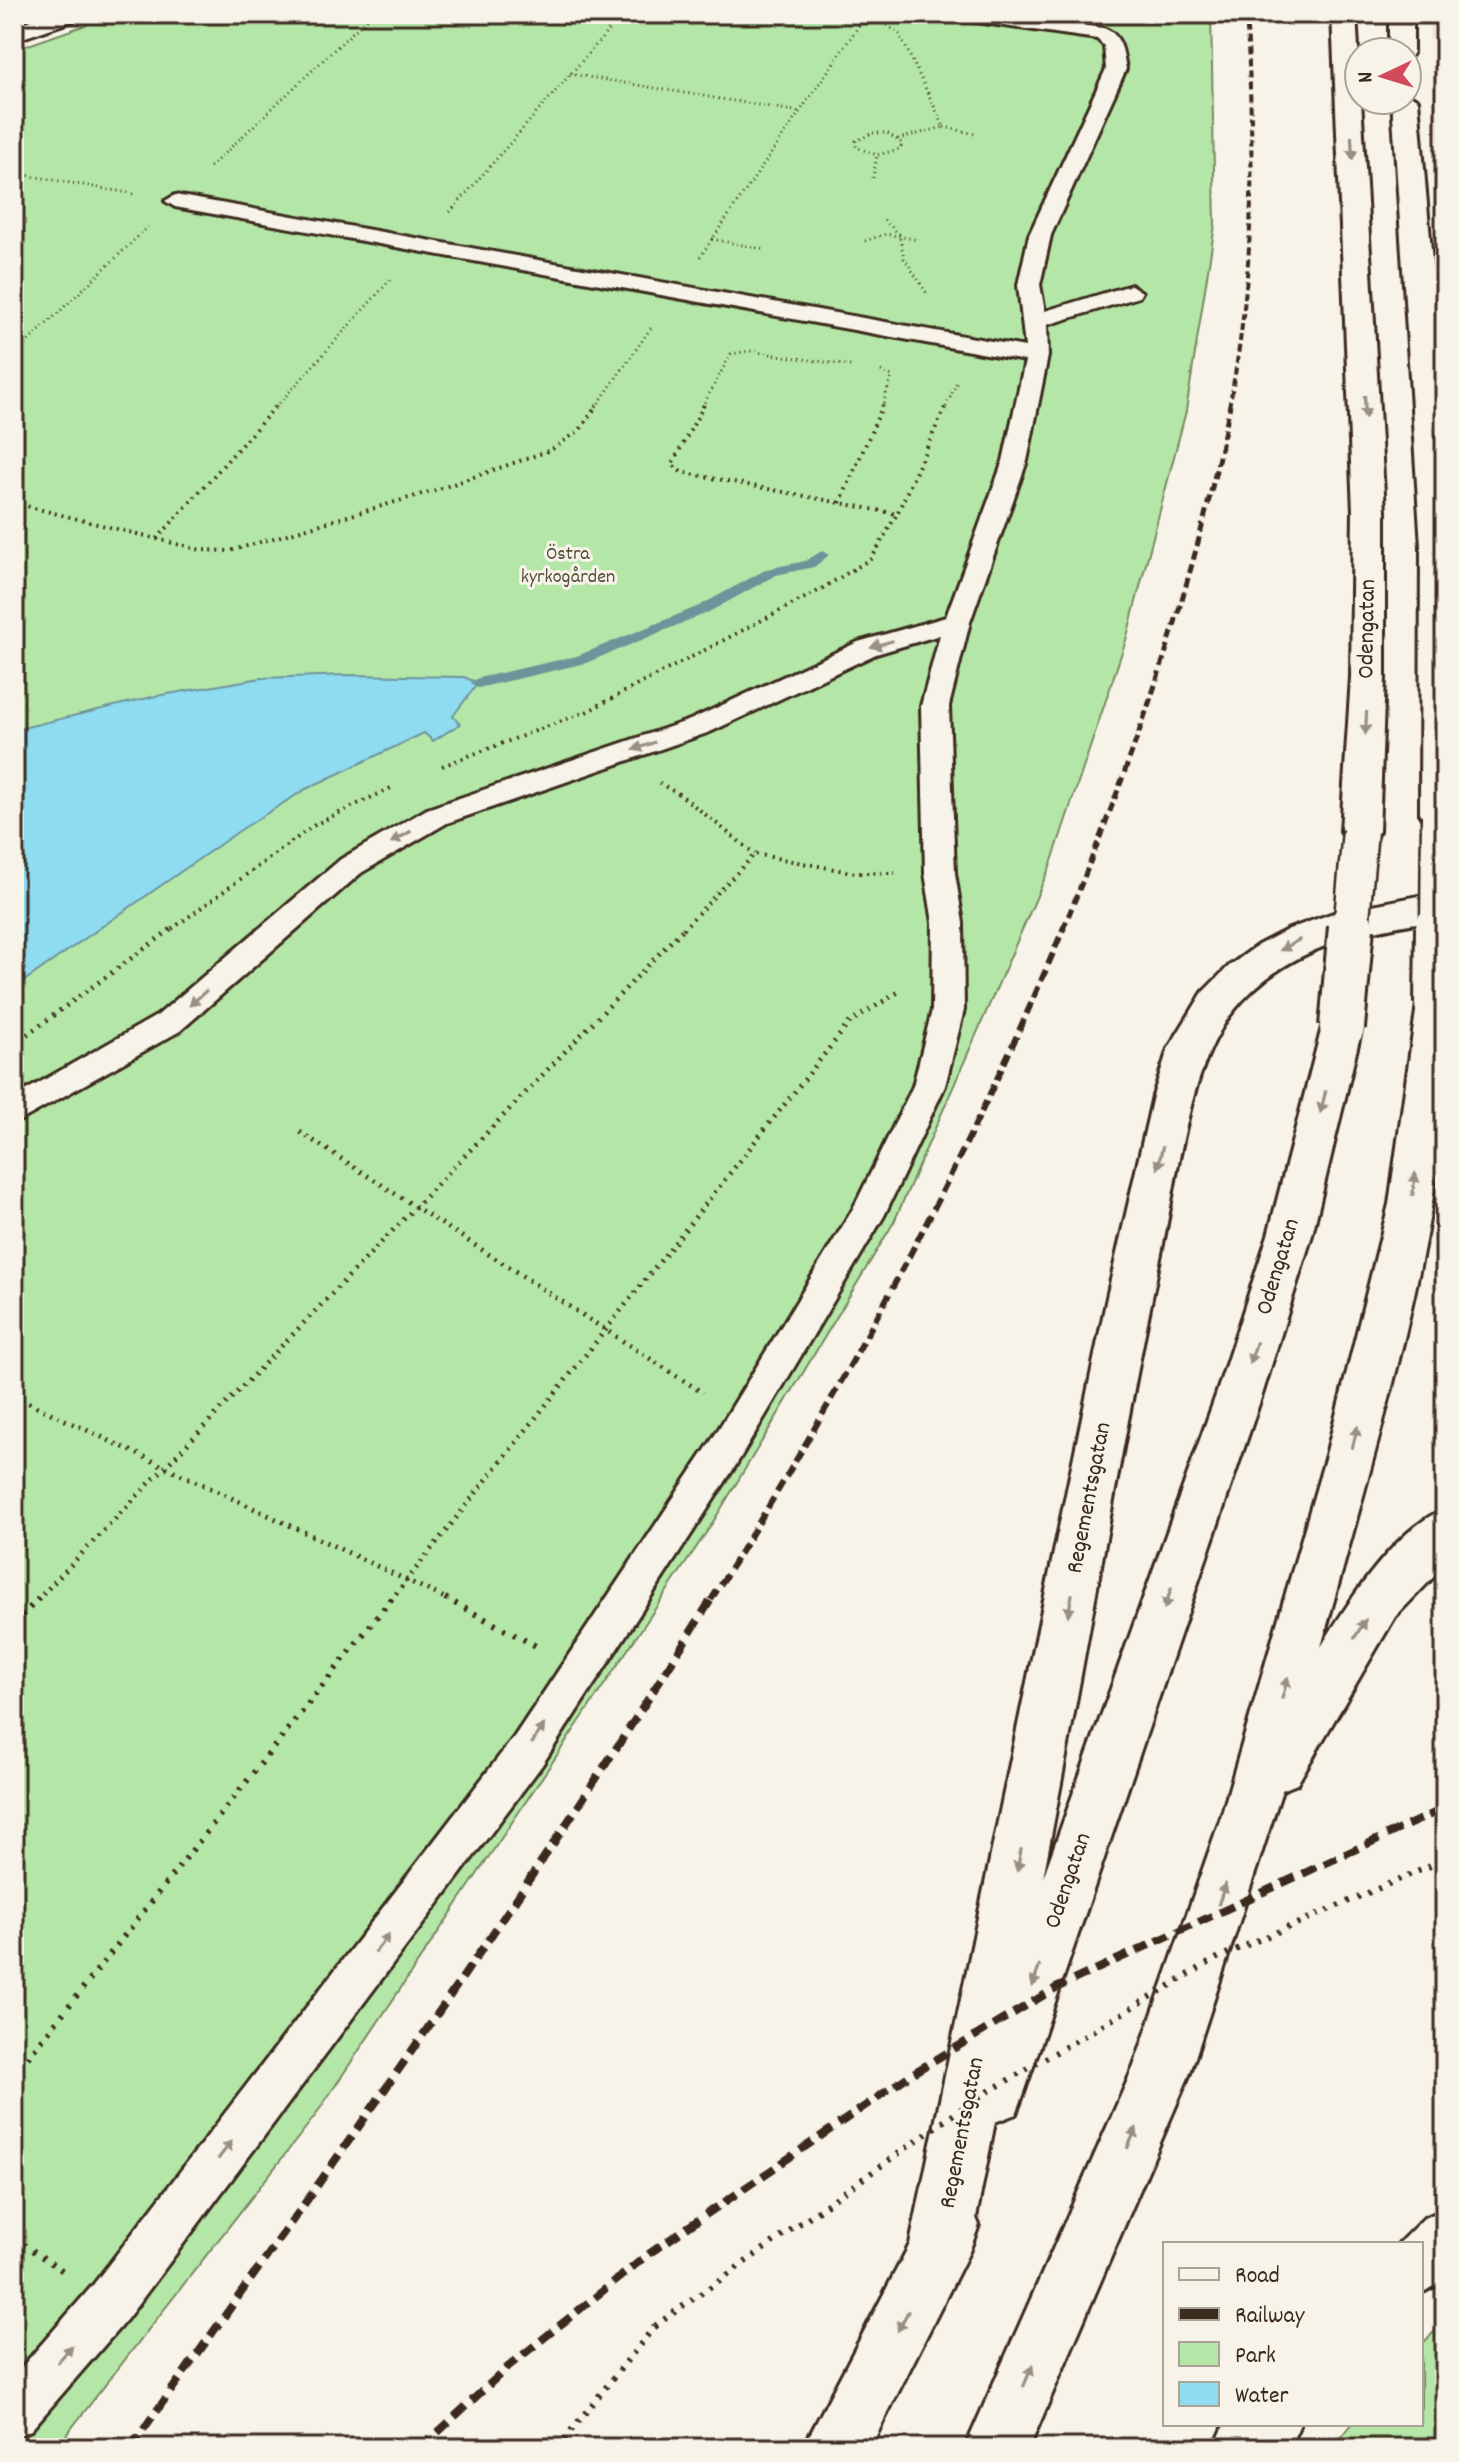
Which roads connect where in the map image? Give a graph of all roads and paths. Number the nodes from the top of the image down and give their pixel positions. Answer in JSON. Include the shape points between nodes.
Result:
{"nodes":[{"id":1,"x":70,"y":14,"type":"edge"},
{"id":2,"x":372,"y":14,"type":"edge"},
{"id":3,"x":867,"y":14,"type":"edge"},
{"id":4,"x":962,"y":14,"type":"edge"},
{"id":5,"x":1344,"y":14,"type":"edge"},
{"id":6,"x":1401,"y":14,"type":"edge"},
{"id":7,"x":863,"y":20,"type":"junction"},
{"id":8,"x":14,"y":34,"type":"edge"},
{"id":9,"x":1401,"y":36,"type":"edge"},
{"id":10,"x":570,"y":74,"type":"dead end"},
{"id":11,"x":800,"y":112,"type":"junction"},
{"id":12,"x":1406,"y":116,"type":"edge"},
{"id":13,"x":944,"y":127,"type":"junction"},
{"id":14,"x":975,"y":134,"type":"dead end"},
{"id":15,"x":898,"y":139,"type":"junction"},
{"id":16,"x":877,"y":155,"type":"junction"},
{"id":17,"x":14,"y":173,"type":"edge"},
{"id":18,"x":873,"y":178,"type":"dead end"},
{"id":19,"x":175,"y":201,"type":"junction"},
{"id":20,"x":884,"y":220,"type":"dead end"},
{"id":21,"x":899,"y":234,"type":"junction"},
{"id":22,"x":712,"y":239,"type":"junction"},
{"id":23,"x":919,"y":240,"type":"dead end"},
{"id":24,"x":865,"y":241,"type":"dead end"},
{"id":25,"x":762,"y":249,"type":"dead end"},
{"id":26,"x":677,"y":291,"type":"junction"},
{"id":27,"x":1131,"y":292,"type":"dead end"},
{"id":28,"x":1036,"y":321,"type":"junction"},
{"id":29,"x":971,"y":344,"type":"junction"},
{"id":30,"x":14,"y":355,"type":"edge"},
{"id":31,"x":1037,"y":356,"type":"junction"},
{"id":32,"x":855,"y":367,"type":"dead end"},
{"id":33,"x":869,"y":369,"type":"dead end"},
{"id":34,"x":14,"y":503,"type":"edge"},
{"id":35,"x":840,"y":503,"type":"junction"},
{"id":36,"x":897,"y":514,"type":"junction"},
{"id":37,"x":957,"y":622,"type":"junction"},
{"id":38,"x":589,"y":764,"type":"junction"},
{"id":39,"x":435,"y":769,"type":"dead end"},
{"id":40,"x":396,"y":786,"type":"dead end"},
{"id":41,"x":755,"y":854,"type":"junction"},
{"id":42,"x":940,"y":873,"type":"junction"},
{"id":43,"x":1445,"y":905,"type":"edge"},
{"id":44,"x":947,"y":973,"type":"junction"},
{"id":45,"x":14,"y":1044,"type":"edge"},
{"id":46,"x":14,"y":1112,"type":"edge"},
{"id":47,"x":300,"y":1132,"type":"dead end"},
{"id":48,"x":416,"y":1207,"type":"junction"},
{"id":49,"x":606,"y":1329,"type":"junction"},
{"id":50,"x":14,"y":1396,"type":"edge"},
{"id":51,"x":744,"y":1419,"type":"junction"},
{"id":52,"x":165,"y":1466,"type":"junction"},
{"id":53,"x":1445,"y":1531,"type":"edge"},
{"id":54,"x":408,"y":1579,"type":"junction"},
{"id":55,"x":14,"y":1624,"type":"edge"},
{"id":56,"x":581,"y":1669,"type":"junction"},
{"id":57,"x":1248,"y":1817,"type":"junction"},
{"id":58,"x":1445,"y":1861,"type":"edge"},
{"id":59,"x":14,"y":2075,"type":"edge"},
{"id":60,"x":1445,"y":2239,"type":"edge"},
{"id":61,"x":939,"y":2252,"type":"junction"},
{"id":62,"x":1423,"y":2260,"type":"edge"},
{"id":63,"x":14,"y":2413,"type":"edge"},
{"id":64,"x":1266,"y":2426,"type":"edge"},
{"id":65,"x":557,"y":2448,"type":"edge"},
{"id":66,"x":835,"y":2448,"type":"edge"},
{"id":67,"x":997,"y":2448,"type":"edge"},
{"id":68,"x":1246,"y":2448,"type":"edge"}],
"edges":[{"from":1,"to":8,"type":"main road"},
{"from":2,"to":19,"type":"path"},
{"from":3,"to":7,"type":"path"},
{"from":4,"to":28,"type":"lane","via":[[1103,34],[1113,45],[1116,69],[1040,235],[1029,285]]},
{"from":5,"to":61,"type":"main road","name":"Odengatan","one_way":true,"bridge":true,"via":[[1369,511],[1360,831],[1342,1027],[1290,1235],[1239,1395]]},
{"from":6,"to":9,"type":"main road"},
{"from":7,"to":11,"type":"path"},
{"from":7,"to":13,"type":"path","via":[[899,33]]},
{"from":10,"to":11,"type":"path"},
{"from":11,"to":22,"type":"path"},
{"from":57,"to":12,"type":"main road","one_way":true,"bridge":true,"via":[[1350,1455],[1411,1204],[1437,1004],[1444,690],[1438,511]]},
{"from":13,"to":14,"type":"path"},
{"from":13,"to":15,"type":"path"},
{"from":15,"to":16,"type":"path","via":[[900,149]]},
{"from":15,"to":16,"type":"path","via":[[873,133],[856,141],[856,147]]},
{"from":16,"to":18,"type":"path"},
{"from":17,"to":19,"type":"path"},
{"from":19,"to":26,"type":"lane"},
{"from":19,"to":30,"type":"path"},
{"from":20,"to":21,"type":"path"},
{"from":21,"to":23,"type":"path"},
{"from":21,"to":24,"type":"path"},
{"from":21,"to":29,"type":"path","via":[[898,244],[924,290]]},
{"from":22,"to":25,"type":"path"},
{"from":22,"to":26,"type":"path"},
{"from":26,"to":29,"type":"lane"},
{"from":26,"to":34,"type":"path","via":[[580,430],[551,450],[439,489],[230,551],[201,550]]},
{"from":27,"to":28,"type":"lane"},
{"from":28,"to":31,"type":"lane"},
{"from":29,"to":31,"type":"lane"},
{"from":29,"to":36,"type":"path"},
{"from":31,"to":37,"type":"lane","via":[[1015,461]]},
{"from":32,"to":35,"type":"path","via":[[750,351],[731,354],[672,464],[681,472]]},
{"from":33,"to":35,"type":"path","via":[[884,371],[893,382]]},
{"from":35,"to":36,"type":"path"},
{"from":36,"to":39,"type":"path","via":[[872,558],[818,591],[586,712]]},
{"from":37,"to":38,"type":"lane","one_way":true,"via":[[867,648],[700,726]]},
{"from":37,"to":42,"type":"lane","via":[[935,706]]},
{"from":38,"to":41,"type":"path","via":[[659,783]]},
{"from":38,"to":46,"type":"lane","one_way":true,"via":[[437,816],[351,866],[169,1023]]},
{"from":40,"to":45,"type":"path","via":[[316,824]]},
{"from":41,"to":42,"type":"path","via":[[855,873]]},
{"from":41,"to":48,"type":"path"},
{"from":42,"to":44,"type":"lane","via":[[948,923]]},
{"from":43,"to":61,"type":"main road","name":"Regementsgatan","one_way":true,"via":[[1317,930],[1245,975],[1194,1037],[1176,1090],[1128,1298]]},
{"from":44,"to":49,"type":"path","via":[[907,987],[850,1022]]},
{"from":44,"to":51,"type":"lane","via":[[948,1010],[929,1086],[867,1216]]},
{"from":47,"to":48,"type":"path"},
{"from":48,"to":49,"type":"path"},
{"from":48,"to":52,"type":"path"},
{"from":49,"to":51,"type":"path"},
{"from":49,"to":54,"type":"path"},
{"from":50,"to":52,"type":"path"},
{"from":51,"to":56,"type":"lane"},
{"from":52,"to":54,"type":"path"},
{"from":52,"to":55,"type":"path"},
{"from":57,"to":53,"type":"main road","one_way":true,"via":[[1377,1601]]},
{"from":54,"to":56,"type":"path"},
{"from":54,"to":59,"type":"path"},
{"from":63,"to":56,"type":"lane","one_way":true,"via":[[110,2302],[528,1751]]},
{"from":67,"to":57,"type":"main road","one_way":true,"via":[[1161,2073]]},
{"from":58,"to":65,"type":"path","bridge":true,"via":[[1219,1957],[974,2100],[655,2326]]},
{"from":60,"to":62,"type":"main road"},
{"from":61,"to":66,"type":"main road","name":"Odengatan","one_way":true},
{"from":64,"to":68,"type":"main road"}]}
